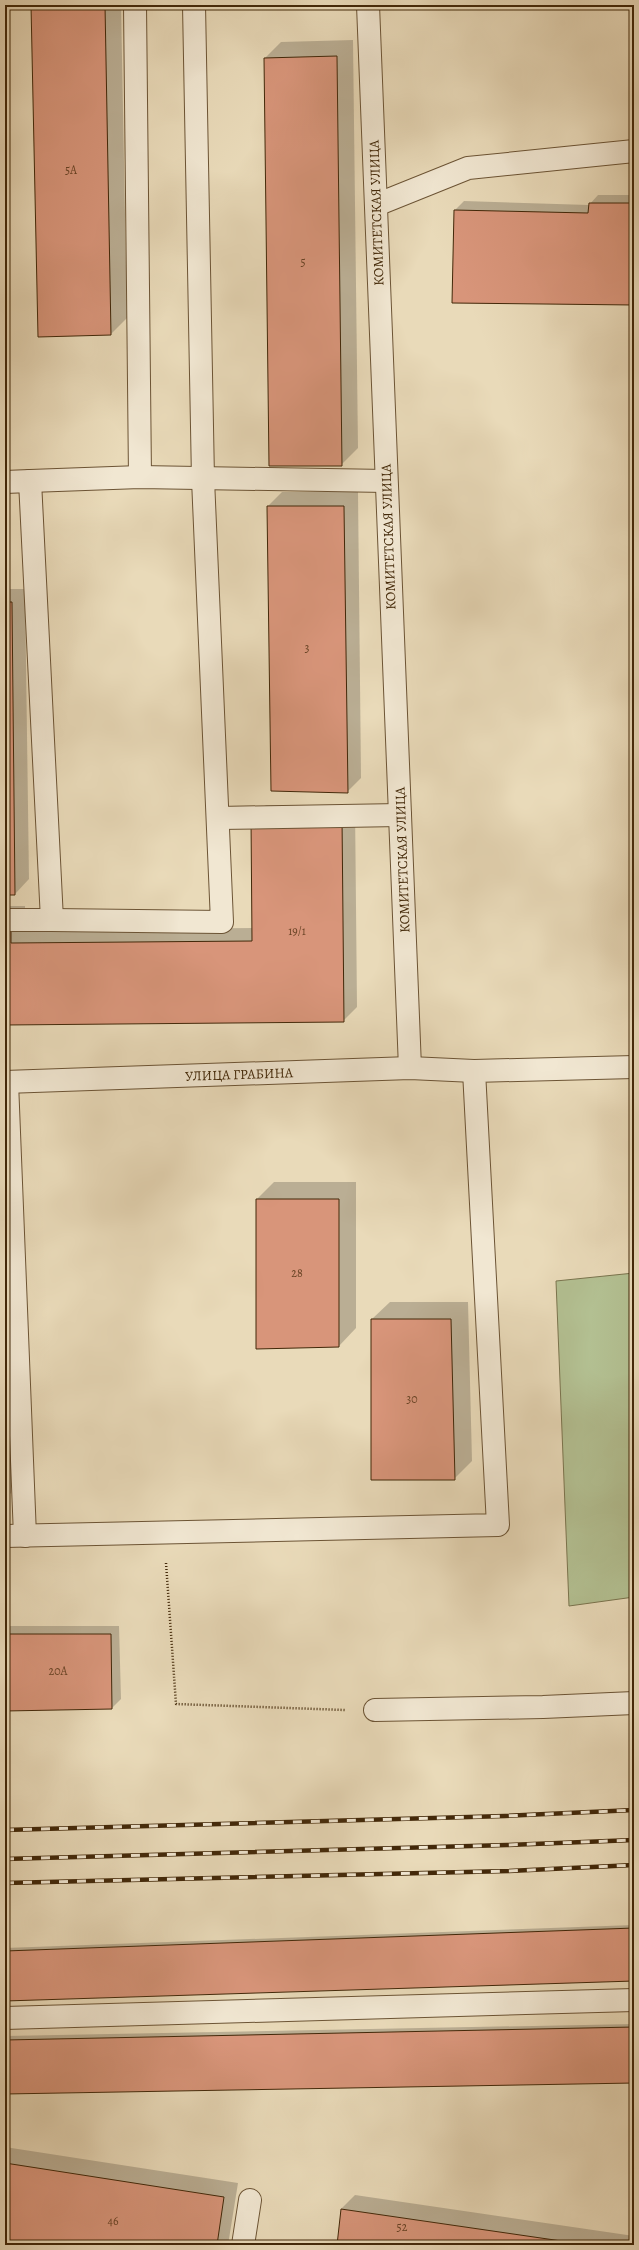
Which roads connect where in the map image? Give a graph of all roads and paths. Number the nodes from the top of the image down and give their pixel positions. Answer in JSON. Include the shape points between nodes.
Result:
{"nodes":[{"id":1,"x":135,"y":5,"type":"edge"},
{"id":2,"x":194,"y":5,"type":"edge"},
{"id":3,"x":368,"y":5,"type":"edge"},
{"id":4,"x":634,"y":151,"type":"edge"},
{"id":5,"x":376,"y":205,"type":"junction"},
{"id":6,"x":140,"y":477,"type":"junction"},
{"id":7,"x":203,"y":478,"type":"junction"},
{"id":8,"x":30,"y":481,"type":"junction"},
{"id":9,"x":386,"y":481,"type":"junction"},
{"id":10,"x":5,"y":482,"type":"edge"},
{"id":11,"x":400,"y":814,"type":"junction"},
{"id":12,"x":218,"y":818,"type":"junction"},
{"id":13,"x":5,"y":920,"type":"edge"},
{"id":14,"x":52,"y":920,"type":"junction"},
{"id":15,"x":634,"y":1067,"type":"edge"},
{"id":16,"x":410,"y":1068,"type":"junction"},
{"id":17,"x":474,"y":1070,"type":"junction"},
{"id":18,"x":6,"y":1082,"type":"edge"},
{"id":19,"x":164,"y":1533,"type":"junction"},
{"id":20,"x":15,"y":1536,"type":"edge"},
{"id":21,"x":634,"y":1703,"type":"edge"},
{"id":22,"x":375,"y":1710,"type":"joint"},
{"id":23,"x":634,"y":2000,"type":"edge"},
{"id":24,"x":5,"y":2018,"type":"edge"},
{"id":25,"x":250,"y":2200,"type":"dead end"},
{"id":26,"x":243,"y":2245,"type":"edge"}],
"edges":[{"from":1,"to":6,"type":"street"},
{"from":2,"to":7,"type":"street"},
{"from":3,"to":5,"type":"street","name":"КОМИТЕТСКАЯ УЛИЦА"},
{"from":4,"to":5,"type":"street","via":[[468,168]]},
{"from":5,"to":9,"type":"street","name":"КОМИТЕТСКАЯ УЛИЦА"},
{"from":6,"to":7,"type":"street"},
{"from":6,"to":8,"type":"street"},
{"from":7,"to":9,"type":"street"},
{"from":7,"to":12,"type":"street"},
{"from":8,"to":10,"type":"street"},
{"from":8,"to":14,"type":"street"},
{"from":9,"to":11,"type":"street","name":"КОМИТЕТСКАЯ УЛИЦА"},
{"from":11,"to":12,"type":"street"},
{"from":11,"to":16,"type":"street","name":"КОМИТЕТСКАЯ УЛИЦА"},
{"from":12,"to":14,"type":"street","via":[[222,922]]},
{"from":13,"to":14,"type":"street"},
{"from":15,"to":17,"type":"street","name":"УЛИЦА ГРАБИНА"},
{"from":16,"to":17,"type":"street","name":"УЛИЦА ГРАБИНА"},
{"from":16,"to":18,"type":"street","name":"УЛИЦА ГРАБИНА"},
{"from":17,"to":19,"type":"street","via":[[498,1525]]},
{"from":18,"to":20,"type":"street"},
{"from":19,"to":20,"type":"street"},
{"from":19,"to":22,"type":"path","via":[[176,1704]]},
{"from":21,"to":22,"type":"street"},
{"from":23,"to":24,"type":"street"},
{"from":25,"to":26,"type":"street"}]}
